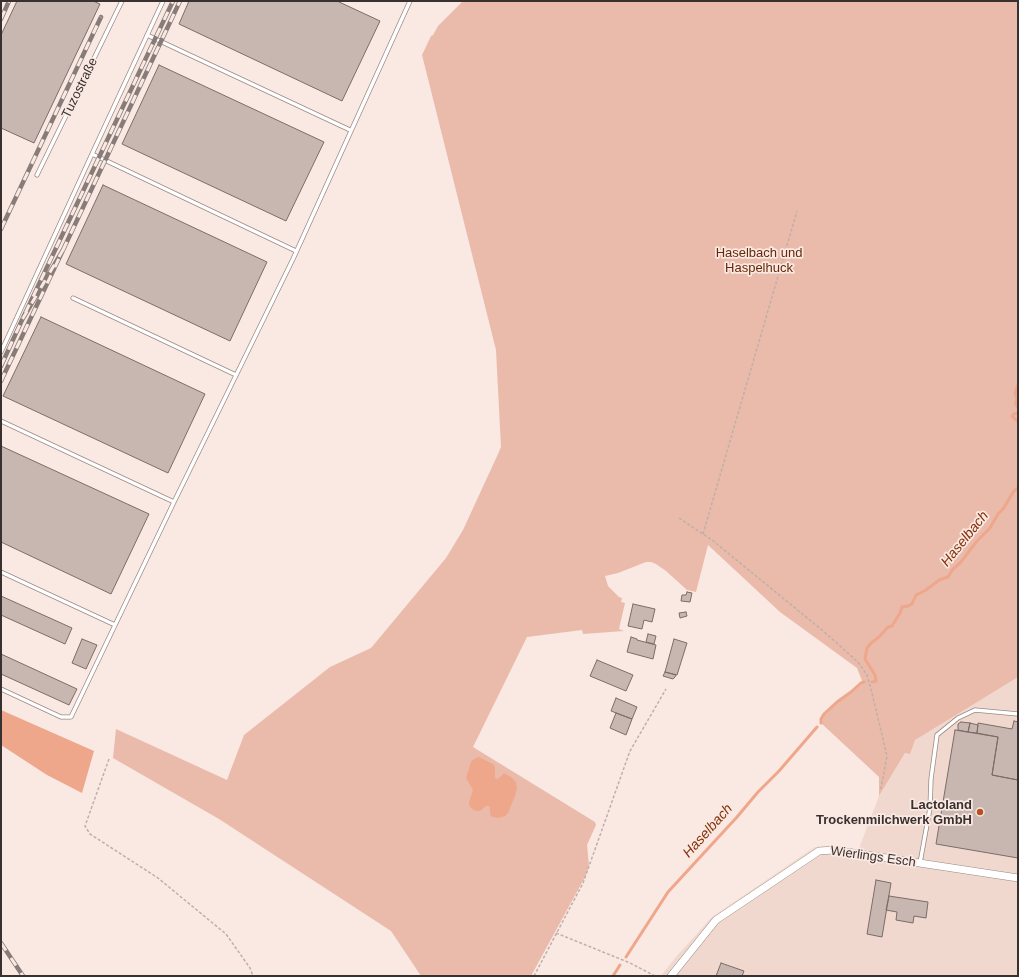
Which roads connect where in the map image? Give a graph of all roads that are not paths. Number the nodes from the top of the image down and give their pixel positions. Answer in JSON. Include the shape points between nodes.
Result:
{"nodes":[{"id":1,"x":122,"y":1,"type":"edge"},
{"id":2,"x":163,"y":1,"type":"edge"},
{"id":3,"x":410,"y":1,"type":"edge"},
{"id":4,"x":147,"y":34,"type":"junction"},
{"id":5,"x":350,"y":130,"type":"junction"},
{"id":6,"x":92,"y":154,"type":"junction"},
{"id":7,"x":37,"y":175,"type":"dead end"},
{"id":8,"x":296,"y":251,"type":"junction"},
{"id":9,"x":72,"y":298,"type":"dead end"},
{"id":10,"x":1,"y":352,"type":"edge"},
{"id":11,"x":236,"y":375,"type":"junction"},
{"id":12,"x":1,"y":421,"type":"edge"},
{"id":13,"x":174,"y":502,"type":"junction"},
{"id":14,"x":1,"y":572,"type":"edge"},
{"id":15,"x":115,"y":625,"type":"junction"},
{"id":16,"x":1,"y":689,"type":"edge"},
{"id":17,"x":1018,"y":714,"type":"edge"},
{"id":18,"x":920,"y":864,"type":"junction"},
{"id":19,"x":1018,"y":878,"type":"edge"},
{"id":20,"x":674,"y":974,"type":"edge"}],
"edges":[{"from":1,"to":7,"type":"lane","name":"Tuzostraße"},
{"from":2,"to":4,"type":"lane"},
{"from":3,"to":5,"type":"lane"},
{"from":4,"to":5,"type":"lane"},
{"from":4,"to":6,"type":"lane"},
{"from":5,"to":8,"type":"lane"},
{"from":6,"to":8,"type":"lane"},
{"from":6,"to":10,"type":"lane"},
{"from":8,"to":11,"type":"lane"},
{"from":9,"to":11,"type":"lane"},
{"from":11,"to":13,"type":"lane"},
{"from":12,"to":13,"type":"lane"},
{"from":13,"to":15,"type":"lane"},
{"from":14,"to":15,"type":"lane"},
{"from":15,"to":16,"type":"lane","via":[[71,717],[61,717]]},
{"from":17,"to":18,"type":"lane","via":[[975,710],[958,718],[937,734],[930,779],[930,808]]},
{"from":18,"to":19,"type":"street","name":"Wierlings Esch"},
{"from":18,"to":20,"type":"street","name":"Wierlings Esch","via":[[834,850],[819,851],[716,920]]}]}
